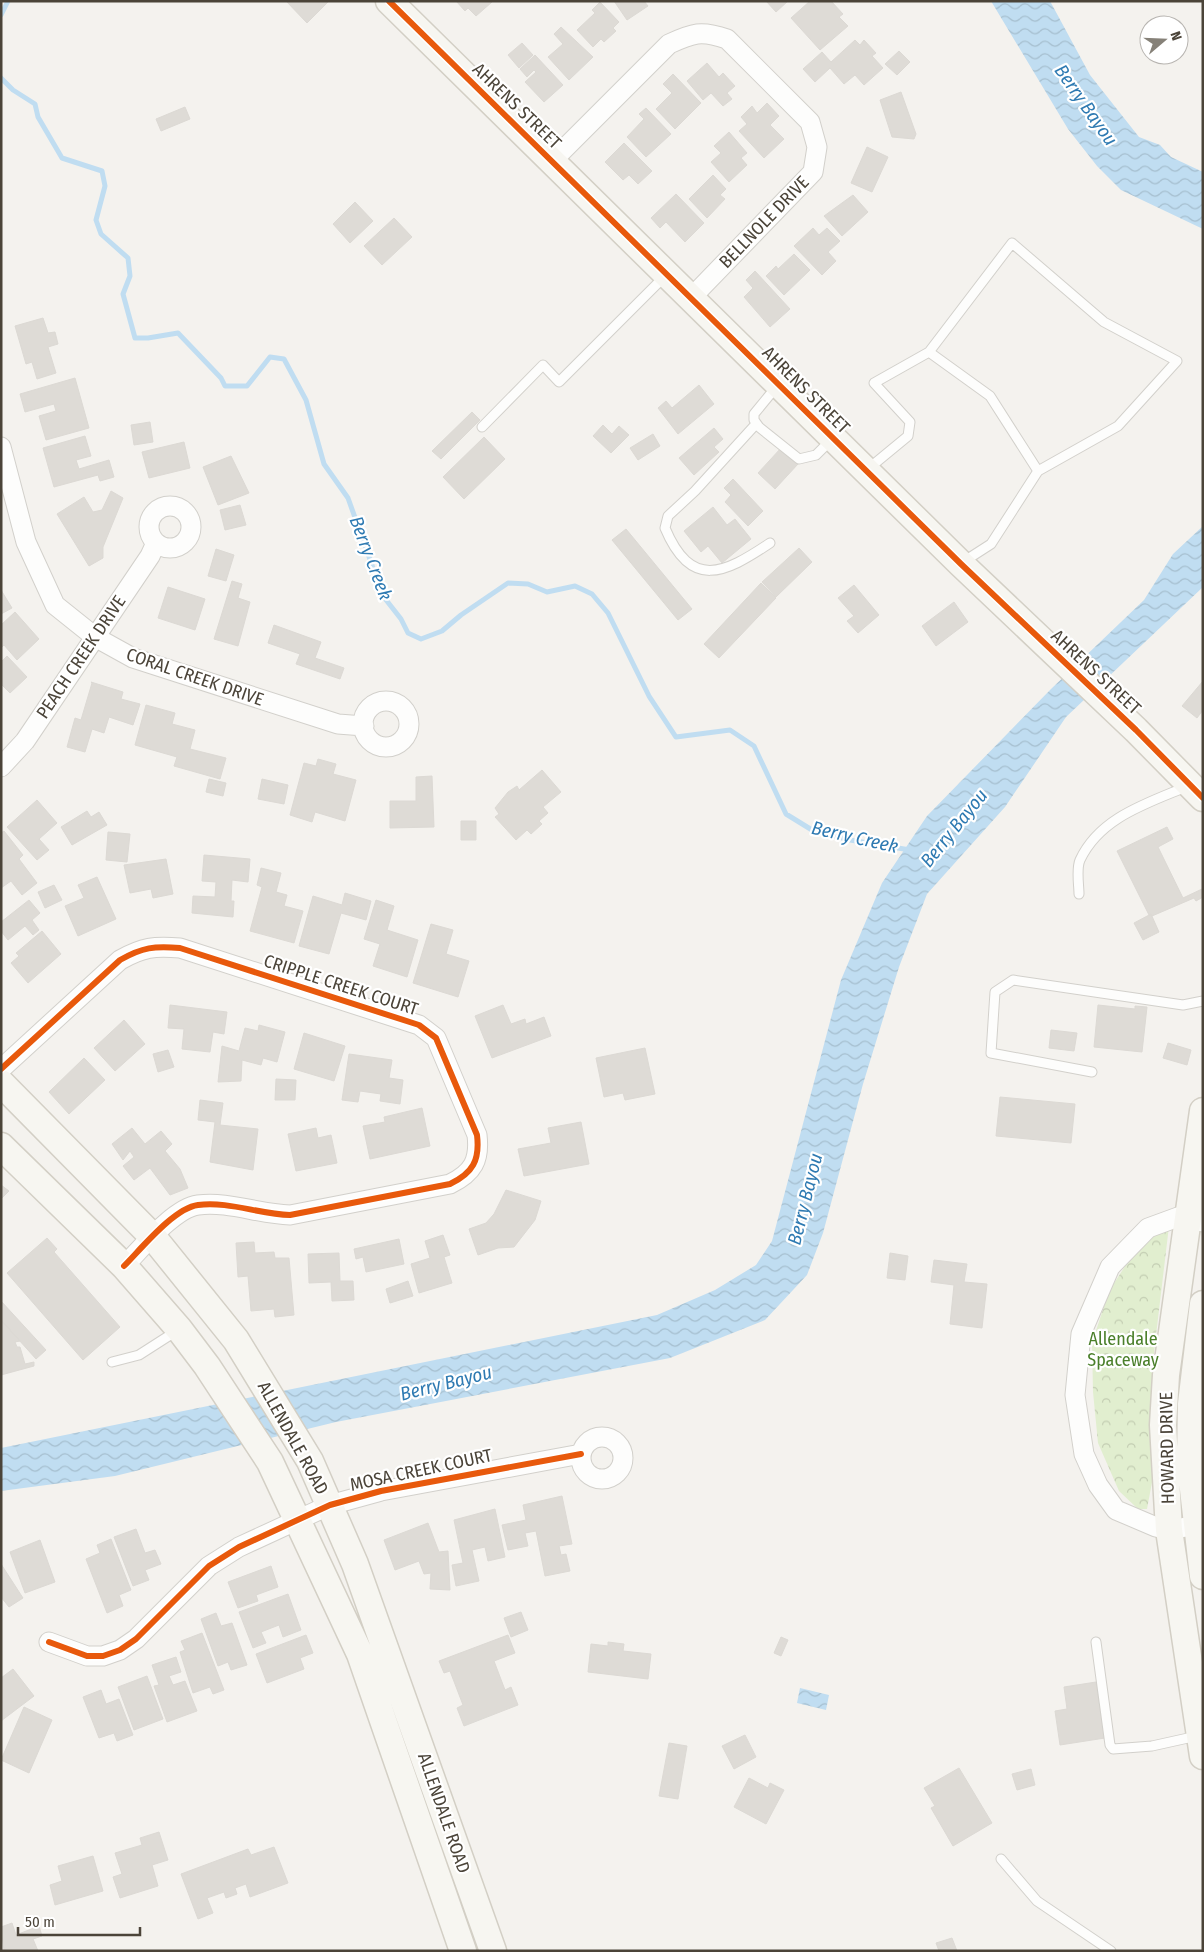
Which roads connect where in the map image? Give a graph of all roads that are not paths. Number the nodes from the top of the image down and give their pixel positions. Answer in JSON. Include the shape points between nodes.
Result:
{"nodes":[{"id":1,"x":389,"y":1,"type":"edge"},
{"id":2,"x":552,"y":161,"type":"junction"},
{"id":3,"x":667,"y":274,"type":"junction"},
{"id":4,"x":691,"y":298,"type":"junction"},
{"id":5,"x":930,"y":352,"type":"junction"},
{"id":6,"x":779,"y":384,"type":"junction"},
{"id":7,"x":756,"y":424,"type":"junction"},
{"id":8,"x":482,"y":427,"type":"dead end"},
{"id":9,"x":833,"y":438,"type":"junction"},
{"id":10,"x":1,"y":447,"type":"edge"},
{"id":11,"x":1038,"y":470,"type":"junction"},
{"id":12,"x":866,"y":471,"type":"junction"},
{"id":13,"x":770,"y":543,"type":"dead end"},
{"id":14,"x":156,"y":544,"type":"dead end"},
{"id":15,"x":961,"y":564,"type":"junction"},
{"id":16,"x":95,"y":637,"type":"junction"},
{"id":17,"x":364,"y":726,"type":"dead end"},
{"id":18,"x":1,"y":767,"type":"edge"},
{"id":19,"x":1195,"y":792,"type":"edge"},
{"id":20,"x":1079,"y":894,"type":"dead end"},
{"id":21,"x":1203,"y":1001,"type":"edge"},
{"id":22,"x":1,"y":1069,"type":"edge"},
{"id":23,"x":1092,"y":1072,"type":"dead end"},
{"id":24,"x":1,"y":1083,"type":"edge"},
{"id":25,"x":1203,"y":1111,"type":"edge"},
{"id":26,"x":1,"y":1146,"type":"edge"},
{"id":27,"x":1195,"y":1219,"type":"edge"},
{"id":28,"x":153,"y":1237,"type":"junction"},
{"id":29,"x":124,"y":1266,"type":"junction"},
{"id":30,"x":1203,"y":1304,"type":"edge"},
{"id":31,"x":179,"y":1329,"type":"junction"},
{"id":32,"x":112,"y":1362,"type":"dead end"},
{"id":33,"x":581,"y":1454,"type":"dead end"},
{"id":34,"x":330,"y":1505,"type":"junction"},
{"id":35,"x":297,"y":1518,"type":"junction"},
{"id":36,"x":1199,"y":1525,"type":"edge"},
{"id":37,"x":1169,"y":1530,"type":"junction"},
{"id":38,"x":1203,"y":1576,"type":"edge"},
{"id":39,"x":49,"y":1642,"type":"dead end"},
{"id":40,"x":1096,"y":1642,"type":"dead end"},
{"id":41,"x":386,"y":1648,"type":"junction"},
{"id":42,"x":360,"y":1654,"type":"junction"},
{"id":43,"x":1202,"y":1748,"type":"edge"},
{"id":44,"x":1001,"y":1858,"type":"dead end"},
{"id":45,"x":463,"y":1951,"type":"edge"},
{"id":46,"x":493,"y":1951,"type":"edge"},
{"id":47,"x":1111,"y":1951,"type":"edge"}],
"edges":[{"from":1,"to":2,"type":"main road","name":"AHRENS STREET"},
{"from":2,"to":3,"type":"main road","name":"AHRENS STREET"},
{"from":2,"to":4,"type":"street","name":"BELLNOLE DRIVE","via":[[669,44],[692,34],[709,32],[727,39],[810,122],[818,147],[813,172]]},
{"from":3,"to":4,"type":"main road","name":"AHRENS STREET"},
{"from":3,"to":8,"type":"lane","via":[[559,382],[543,364]]},
{"from":4,"to":6,"type":"main road","name":"AHRENS STREET"},
{"from":5,"to":11,"type":"lane","via":[[990,396]]},
{"from":5,"to":11,"type":"lane","via":[[1012,242],[1104,322],[1177,361],[1118,426]]},
{"from":5,"to":12,"type":"lane","via":[[874,383],[910,422],[908,436]]},
{"from":6,"to":7,"type":"lane","via":[[754,414]]},
{"from":6,"to":9,"type":"main road","name":"AHRENS STREET"},
{"from":7,"to":9,"type":"lane","via":[[799,459],[816,455]]},
{"from":7,"to":13,"type":"lane","via":[[668,516],[665,528],[682,558],[696,570],[708,572],[748,558]]},
{"from":9,"to":12,"type":"main road","name":"AHRENS STREET"},
{"from":10,"to":16,"type":"street","name":"CORAL CREEK DRIVE","via":[[26,542],[56,605]]},
{"from":11,"to":15,"type":"lane","via":[[991,544]]},
{"from":12,"to":15,"type":"main road","name":"AHRENS STREET"},
{"from":14,"to":16,"type":"street","name":"PEACH CREEK DRIVE"},
{"from":15,"to":19,"type":"main road","name":"AHRENS STREET","via":[[1136,730]]},
{"from":16,"to":17,"type":"street","name":"CORAL CREEK DRIVE","via":[[133,658],[338,724]]},
{"from":16,"to":18,"type":"street","name":"PEACH CREEK DRIVE","via":[[25,741]]},
{"from":19,"to":20,"type":"lane","via":[[1120,815],[1094,840],[1079,862]]},
{"from":21,"to":23,"type":"lane","via":[[1183,1004],[1013,980],[995,992],[991,1053]]},
{"from":22,"to":28,"type":"street","name":"CRIPPLE CREEK COURT","via":[[120,960],[136,951],[156,946],[180,948],[410,1022],[436,1038],[477,1135],[475,1162],[465,1176],[450,1184],[290,1215],[196,1205],[170,1220]]},
{"from":24,"to":28,"type":"main road","name":"ALLENDALE ROAD"},
{"from":25,"to":27,"type":"main road","name":"HOWARD DRIVE"},
{"from":26,"to":29,"type":"main road","name":"ALLENDALE ROAD"},
{"from":27,"to":37,"type":"main road","name":"HOWARD DRIVE","via":[[1166,1375],[1163,1425]]},
{"from":27,"to":37,"type":"street","via":[[1178,1217],[1148,1228],[1110,1267],[1081,1334],[1075,1396],[1084,1454],[1098,1485],[1116,1510]]},
{"from":28,"to":29,"type":"street","name":"CRIPPLE CREEK COURT"},
{"from":28,"to":34,"type":"main road","name":"ALLENDALE ROAD","via":[[236,1340],[310,1461]]},
{"from":29,"to":31,"type":"main road","name":"ALLENDALE ROAD"},
{"from":30,"to":36,"type":"main road","name":"HOWARD DRIVE","via":[[1190,1404],[1190,1463]]},
{"from":31,"to":32,"type":"lane","via":[[139,1355]]},
{"from":31,"to":35,"type":"main road","name":"ALLENDALE ROAD","via":[[270,1462]]},
{"from":33,"to":34,"type":"street","name":"MOSA CREEK COURT","via":[[381,1491]]},
{"from":34,"to":35,"type":"street","name":"MOSA CREEK COURT"},
{"from":34,"to":41,"type":"main road","name":"ALLENDALE ROAD"},
{"from":35,"to":39,"type":"street","name":"MOSA CREEK COURT","via":[[209,1566],[136,1639],[120,1650],[103,1656],[87,1656]]},
{"from":35,"to":42,"type":"main road","name":"ALLENDALE ROAD"},
{"from":36,"to":37,"type":"street"},
{"from":36,"to":38,"type":"main road","name":"HOWARD DRIVE"},
{"from":37,"to":43,"type":"main road","name":"HOWARD DRIVE"},
{"from":40,"to":43,"type":"lane","via":[[1110,1745],[1114,1749],[1152,1746]]},
{"from":41,"to":42,"type":"main road"},
{"from":41,"to":46,"type":"main road","name":"ALLENDALE ROAD"},
{"from":42,"to":45,"type":"main road","name":"ALLENDALE ROAD"},
{"from":44,"to":47,"type":"lane","via":[[1037,1901]]}]}
